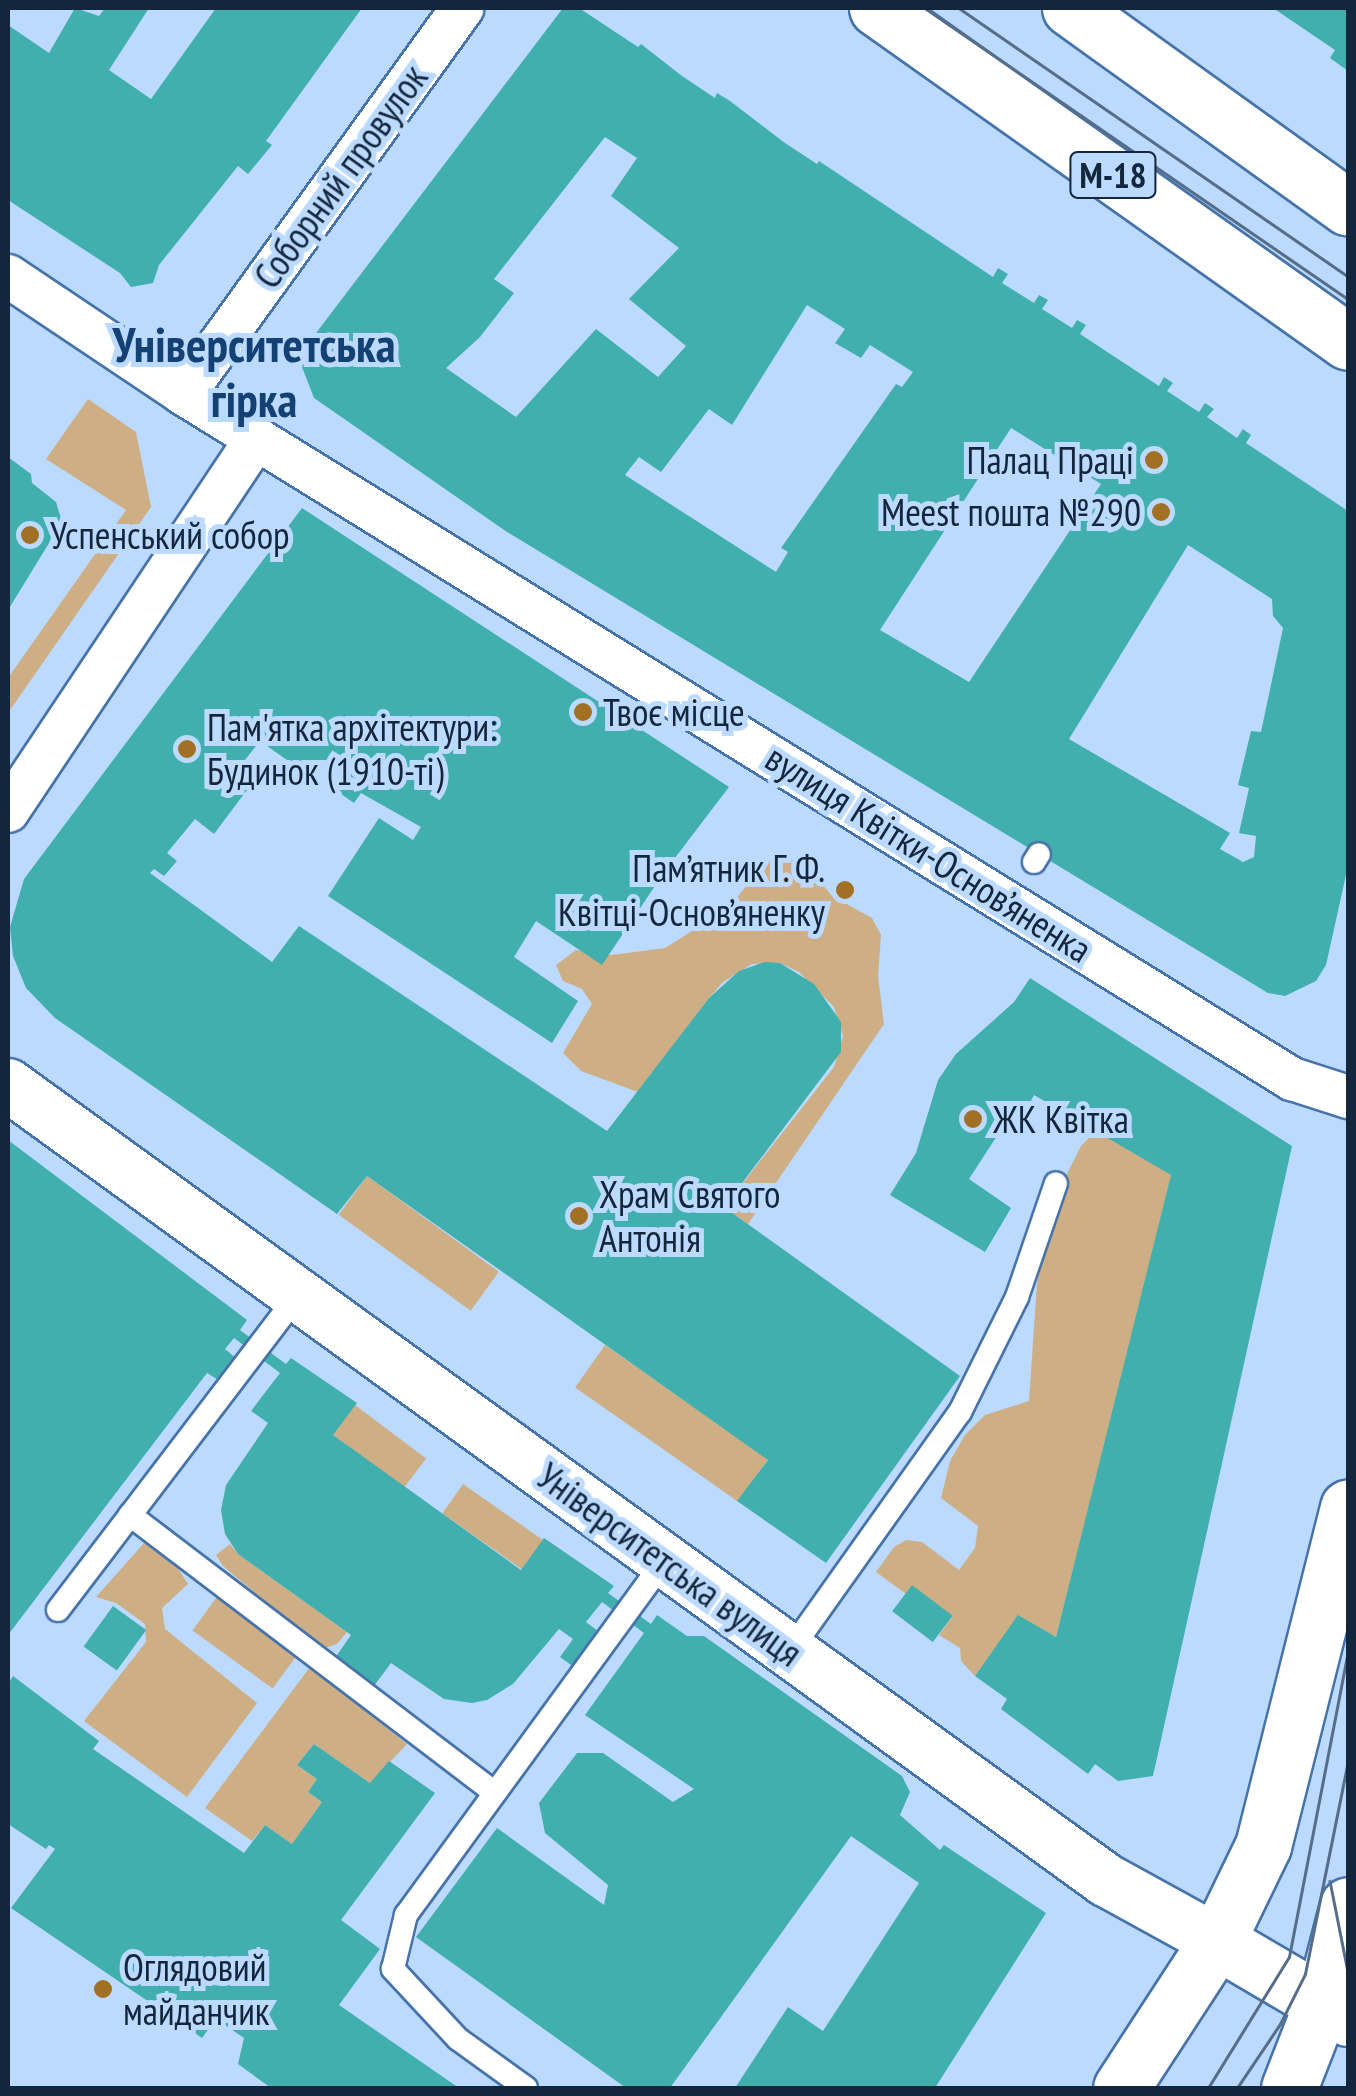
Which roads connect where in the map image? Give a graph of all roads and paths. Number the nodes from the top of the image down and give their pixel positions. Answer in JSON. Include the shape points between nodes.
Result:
{"nodes":[{"id":1,"x":462,"y":8,"type":"edge"},
{"id":2,"x":877,"y":8,"type":"edge"},
{"id":3,"x":1070,"y":8,"type":"edge"},
{"id":4,"x":1348,"y":208,"type":"edge"},
{"id":5,"x":8,"y":276,"type":"edge"},
{"id":6,"x":1348,"y":342,"type":"edge"},
{"id":7,"x":184,"y":394,"type":"junction"},
{"id":8,"x":256,"y":438,"type":"junction"},
{"id":9,"x":8,"y":811,"type":"edge"},
{"id":10,"x":8,"y":1084,"type":"edge"},
{"id":11,"x":1348,"y":1097,"type":"edge"},
{"id":12,"x":1056,"y":1183,"type":"dead end"},
{"id":13,"x":299,"y":1294,"type":"junction"},
{"id":14,"x":1348,"y":1506,"type":"edge"},
{"id":15,"x":130,"y":1515,"type":"junction"},
{"id":16,"x":664,"y":1561,"type":"junction"},
{"id":17,"x":58,"y":1610,"type":"dead end"},
{"id":18,"x":790,"y":1651,"type":"junction"},
{"id":19,"x":494,"y":1792,"type":"junction"},
{"id":20,"x":1348,"y":1905,"type":"edge"},
{"id":21,"x":1217,"y":1942,"type":"junction"},
{"id":22,"x":1336,"y":2010,"type":"edge"},
{"id":23,"x":526,"y":2088,"type":"edge"},
{"id":24,"x":1121,"y":2088,"type":"edge"},
{"id":25,"x":1288,"y":2088,"type":"edge"}],
"edges":[{"from":1,"to":7,"type":"street","name":"Соборний провулок"},
{"from":2,"to":6,"type":"main road","number":"М-18"},
{"from":3,"to":4,"type":"main road"},
{"from":5,"to":7,"type":"street","name":"вулиця Квітки-Основ’яненка"},
{"from":7,"to":8,"type":"street","name":"вулиця Квітки-Основ’яненка"},
{"from":8,"to":9,"type":"street"},
{"from":8,"to":11,"type":"street","name":"вулиця Квітки-Основ’яненка","via":[[1292,1079]]},
{"from":10,"to":13,"type":"street","name":"Університетська вулиця"},
{"from":12,"to":18,"type":"lane","via":[[1017,1297],[960,1412]]},
{"from":13,"to":15,"type":"lane"},
{"from":13,"to":16,"type":"street","name":"Університетська вулиця"},
{"from":14,"to":21,"type":"main road","via":[[1263,1846]]},
{"from":15,"to":17,"type":"lane"},
{"from":15,"to":19,"type":"lane"},
{"from":16,"to":18,"type":"street","name":"Університетська вулиця"},
{"from":16,"to":19,"type":"lane"},
{"from":18,"to":21,"type":"street","name":"Університетська вулиця","via":[[1106,1880]]},
{"from":19,"to":23,"type":"lane","via":[[406,1916],[393,1969],[458,2039]]},
{"from":20,"to":22,"type":"main road"},
{"from":21,"to":22,"type":"main road","name":"Університетська вулиця"},
{"from":21,"to":24,"type":"main road"},
{"from":22,"to":25,"type":"main road"}]}
